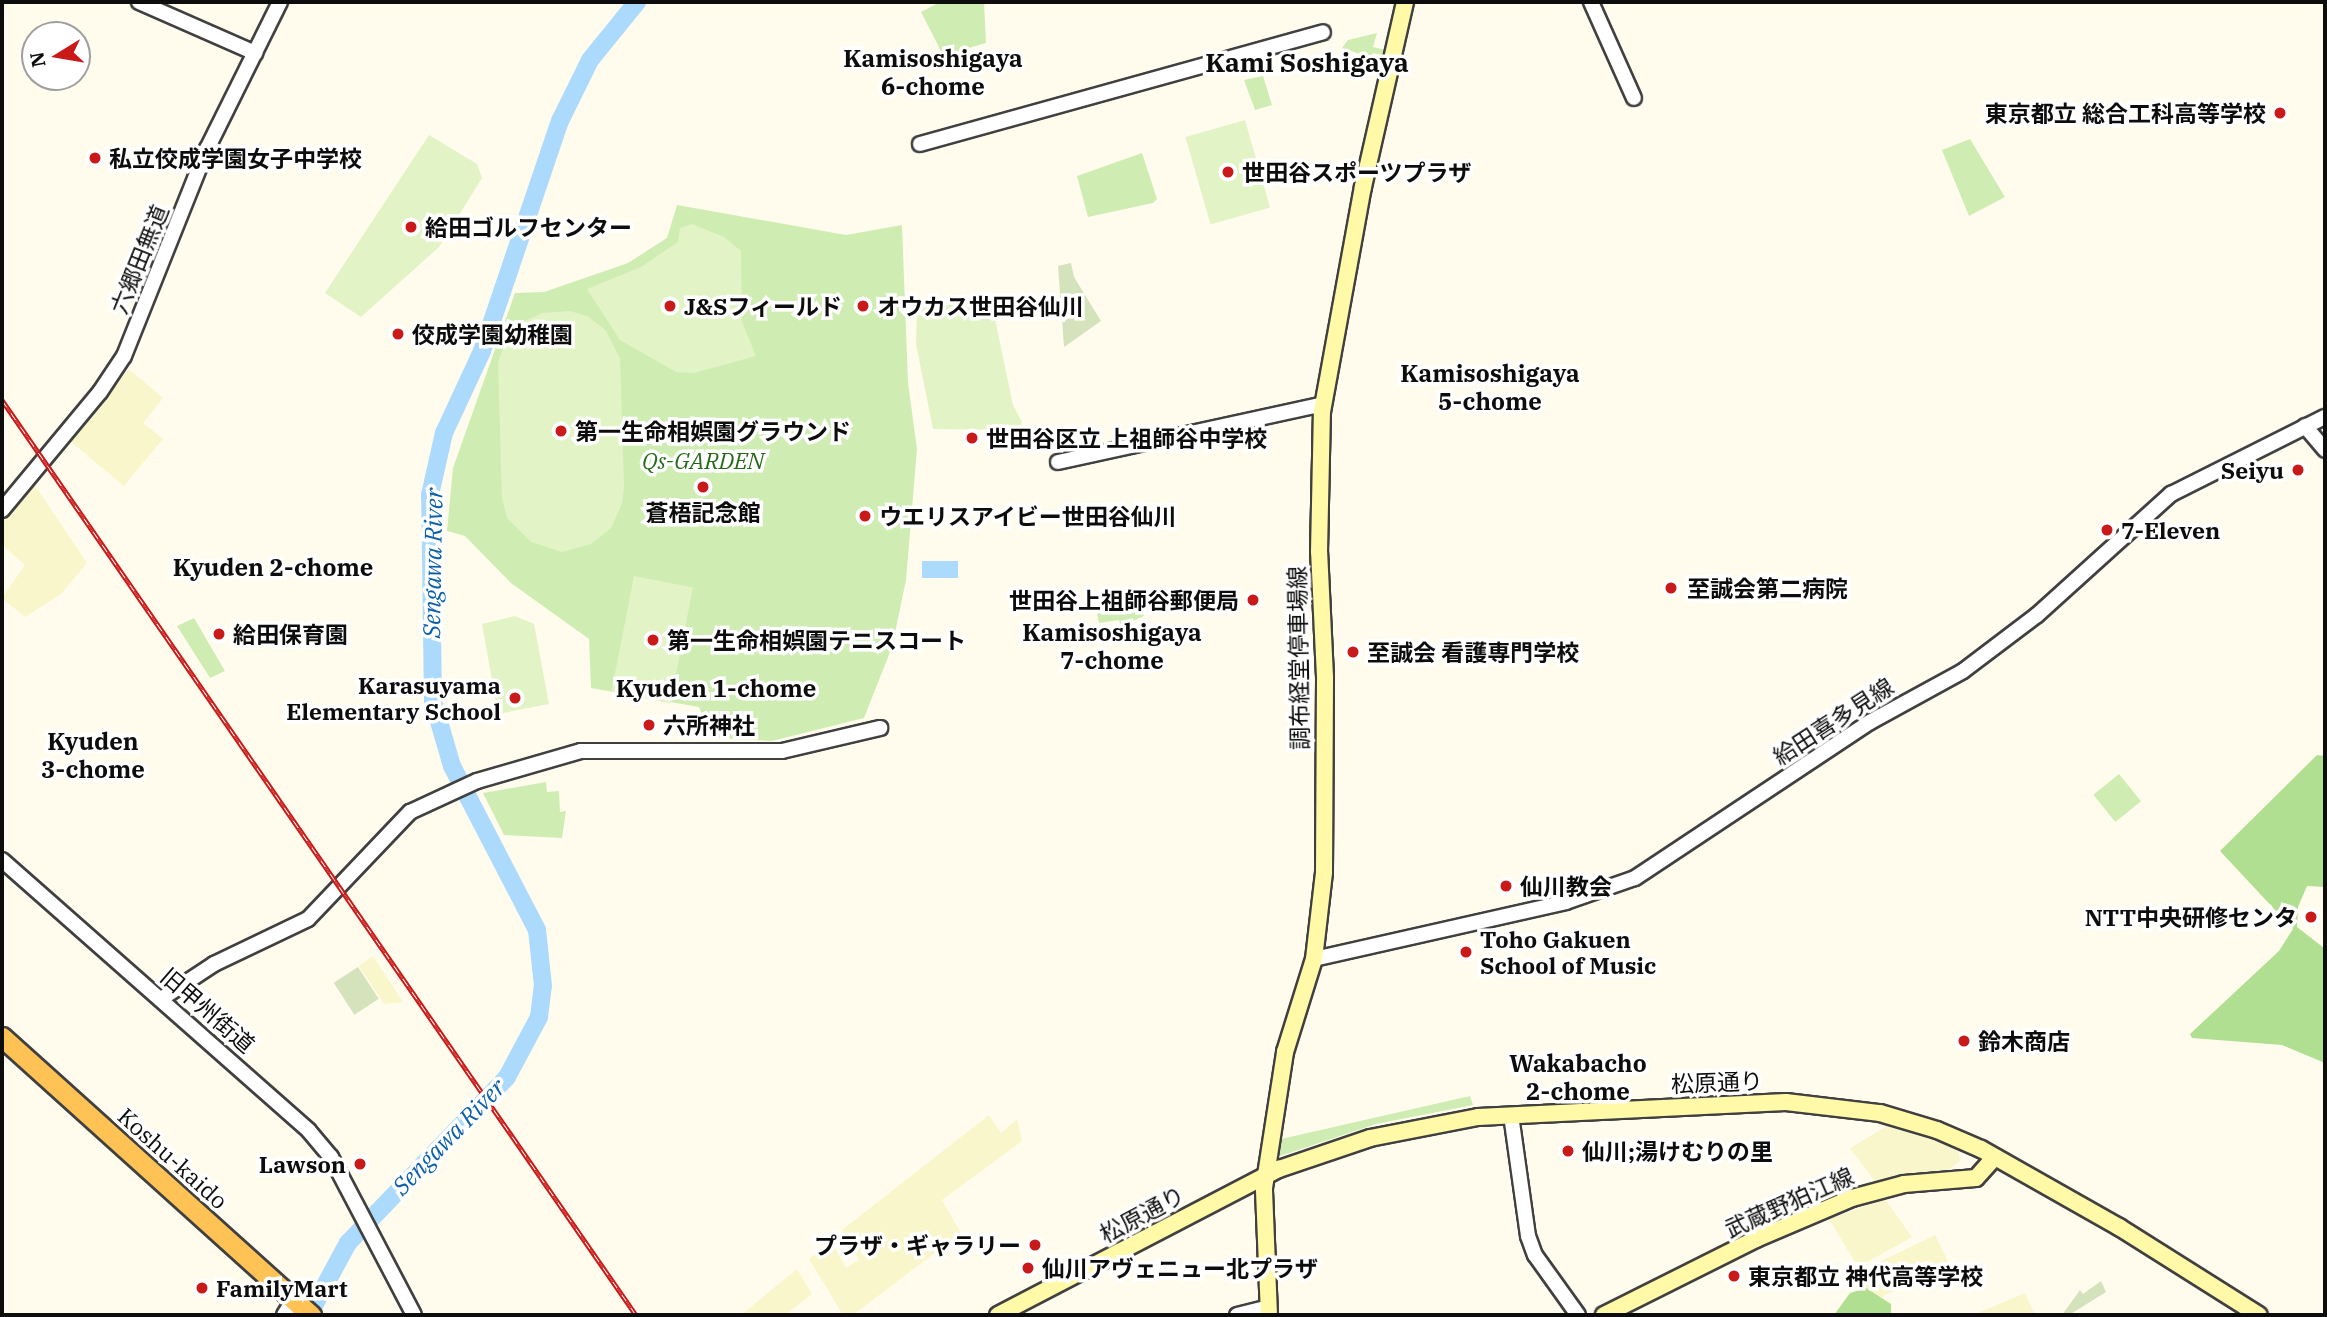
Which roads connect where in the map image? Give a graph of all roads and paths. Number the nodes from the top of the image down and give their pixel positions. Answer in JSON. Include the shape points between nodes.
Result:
{"nodes":[{"id":1,"x":139,"y":2,"type":"edge"},
{"id":2,"x":280,"y":2,"type":"edge"},
{"id":3,"x":1405,"y":2,"type":"edge"},
{"id":4,"x":1591,"y":2,"type":"edge"},
{"id":5,"x":1323,"y":32,"type":"dead end"},
{"id":6,"x":256,"y":53,"type":"junction"},
{"id":7,"x":1634,"y":98,"type":"dead end"},
{"id":8,"x":920,"y":144,"type":"dead end"},
{"id":9,"x":1323,"y":404,"type":"junction"},
{"id":10,"x":2325,"y":416,"type":"edge"},
{"id":11,"x":2305,"y":426,"type":"junction"},
{"id":12,"x":2325,"y":450,"type":"edge"},
{"id":13,"x":1058,"y":462,"type":"dead end"},
{"id":14,"x":2,"y":510,"type":"edge"},
{"id":15,"x":880,"y":728,"type":"dead end"},
{"id":16,"x":2,"y":860,"type":"edge"},
{"id":17,"x":1314,"y":959,"type":"junction"},
{"id":18,"x":161,"y":999,"type":"junction"},
{"id":19,"x":2,"y":1037,"type":"edge"},
{"id":20,"x":2,"y":1052,"type":"edge"},
{"id":21,"x":1511,"y":1115,"type":"junction"},
{"id":22,"x":1995,"y":1157,"type":"junction"},
{"id":23,"x":1266,"y":1177,"type":"junction"},
{"id":24,"x":295,"y":1310,"type":"edge"},
{"id":25,"x":1269,"y":1311,"type":"edge"},
{"id":26,"x":414,"y":1315,"type":"edge"},
{"id":27,"x":998,"y":1315,"type":"edge"},
{"id":28,"x":1237,"y":1315,"type":"edge"},
{"id":29,"x":1578,"y":1315,"type":"edge"},
{"id":30,"x":1604,"y":1315,"type":"edge"},
{"id":31,"x":2259,"y":1315,"type":"edge"}],
"edges":[{"from":1,"to":6,"type":"street"},
{"from":2,"to":6,"type":"street","name":"六郷田無道"},
{"from":3,"to":9,"type":"main road","name":"調布経堂停車場線","via":[[1365,179]]},
{"from":4,"to":7,"type":"street"},
{"from":5,"to":8,"type":"street"},
{"from":6,"to":14,"type":"street","name":"六郷田無道","via":[[207,149],[124,356],[100,392]]},
{"from":9,"to":13,"type":"street"},
{"from":9,"to":17,"type":"main road","name":"調布経堂停車場線","via":[[1319,552],[1325,677],[1325,854]]},
{"from":10,"to":11,"type":"street","name":"給田喜多見線"},
{"from":11,"to":12,"type":"street"},
{"from":11,"to":17,"type":"street","name":"給田喜多見線","via":[[2171,494],[2036,615],[1963,671],[1870,722],[1635,878],[1566,902]]},
{"from":15,"to":18,"type":"street","via":[[782,751],[581,751],[471,783],[400,820],[308,919],[214,964]]},
{"from":16,"to":18,"type":"street","name":"旧甲州街道"},
{"from":17,"to":23,"type":"main road","name":"調布経堂停車場線","via":[[1285,1052]]},
{"from":18,"to":26,"type":"street","name":"旧甲州街道","via":[[309,1131],[331,1157]]},
{"from":19,"to":24,"type":"highway","name":"Koshu-kaido"},
{"from":20,"to":24,"type":"highway","name":"Koshu-kaido"},
{"from":21,"to":22,"type":"main road","name":"松原通り","via":[[1824,1104],[1909,1120]]},
{"from":21,"to":23,"type":"main road","name":"松原通り","via":[[1392,1132],[1299,1161]]},
{"from":21,"to":29,"type":"street","via":[[1528,1236],[1535,1255]]},
{"from":22,"to":30,"type":"main road","name":"武蔵野狛江線","via":[[1976,1178],[1904,1184],[1852,1198],[1756,1239]]},
{"from":22,"to":31,"type":"main road","name":"松原通り","via":[[2119,1227]]},
{"from":23,"to":25,"type":"main road","name":"調布経堂停車場線"},
{"from":23,"to":27,"type":"main road","name":"松原通り"},
{"from":25,"to":28,"type":"street"}]}
